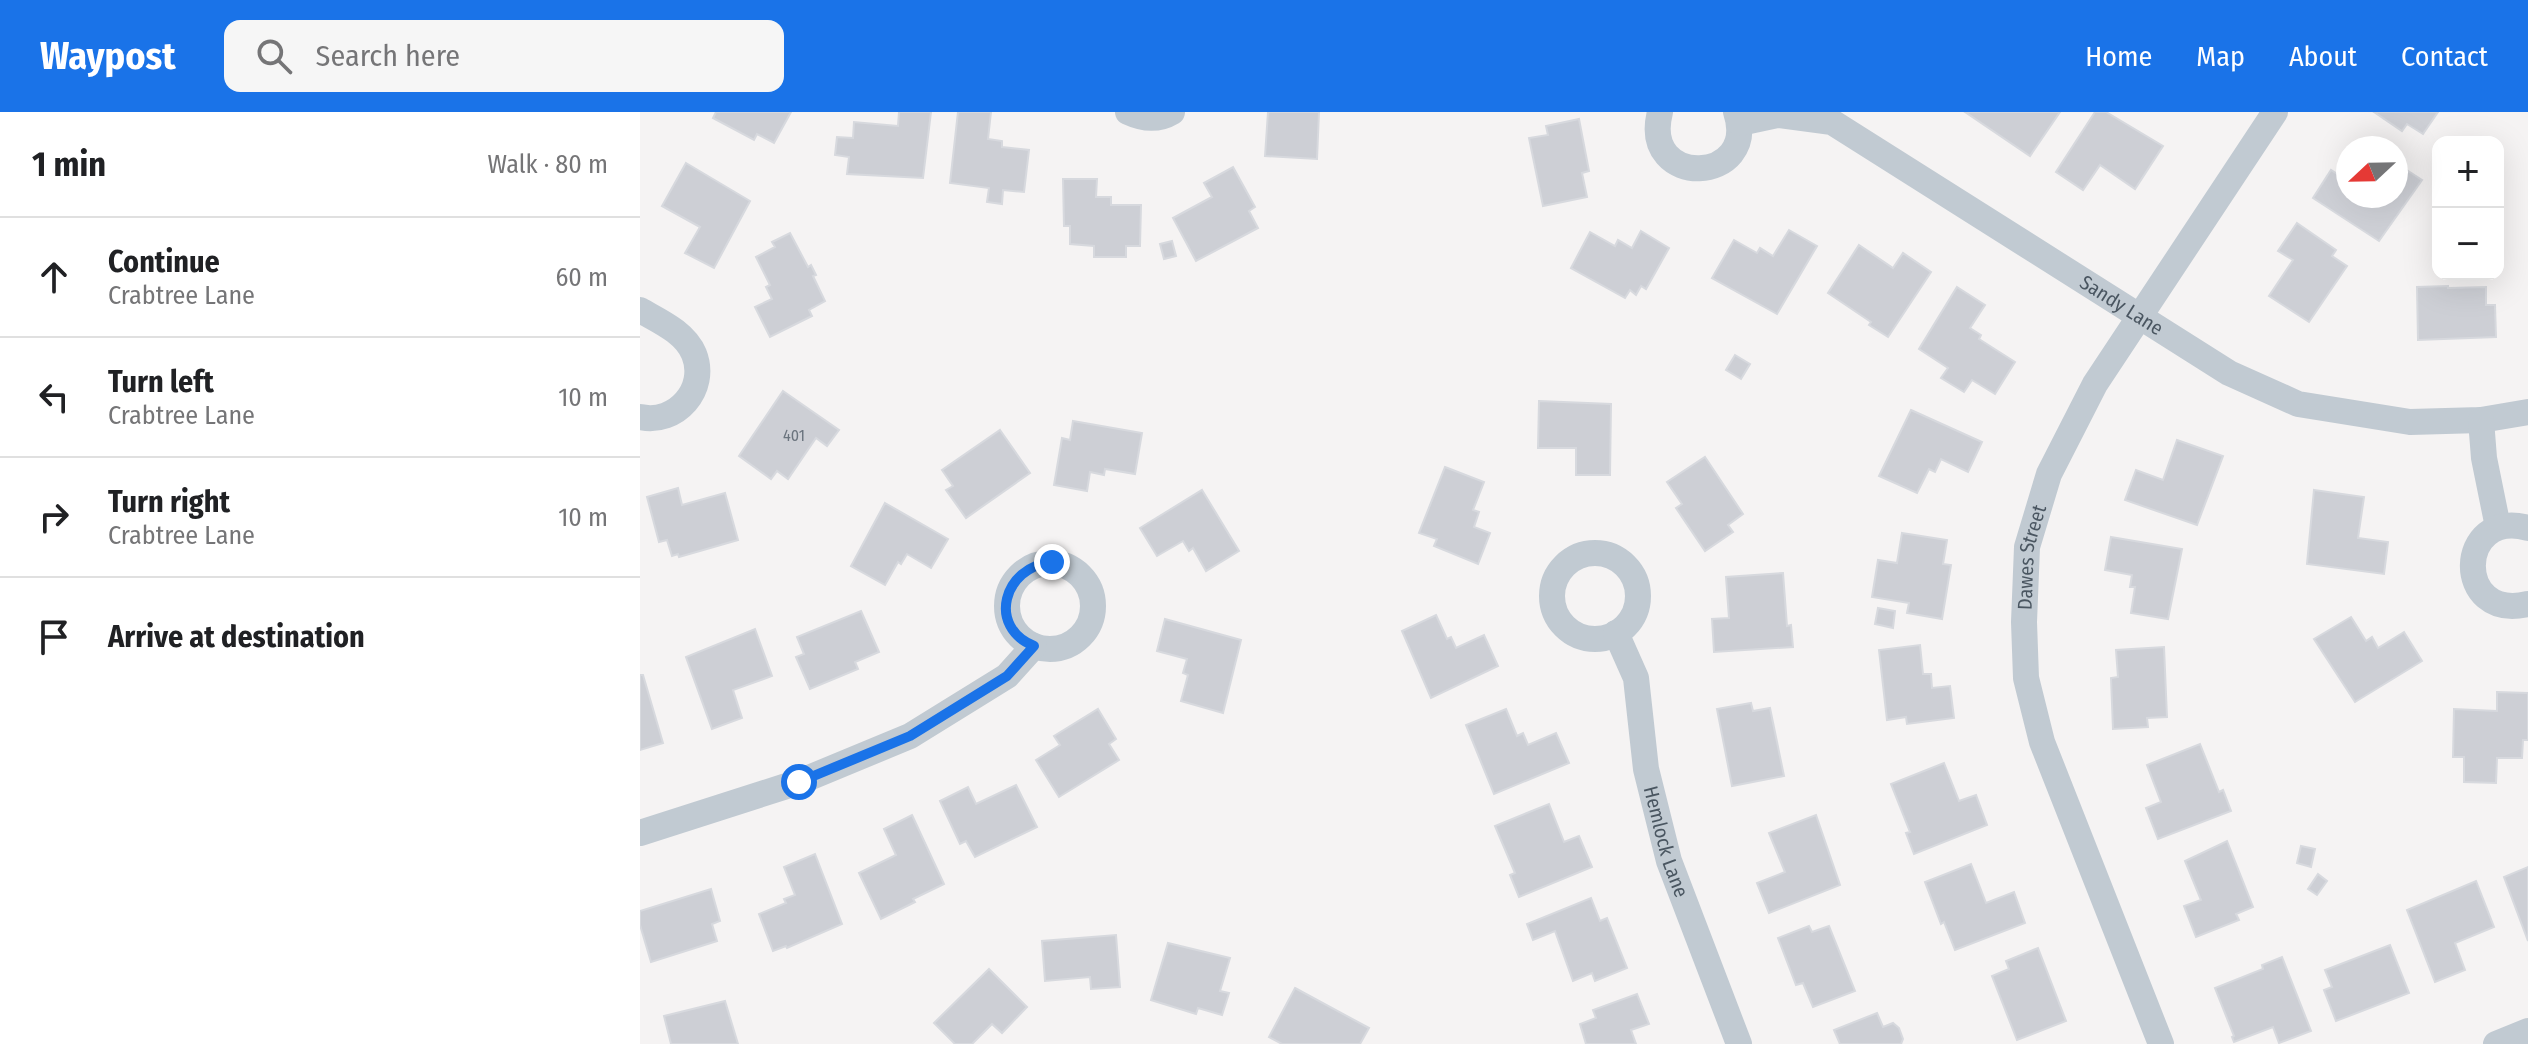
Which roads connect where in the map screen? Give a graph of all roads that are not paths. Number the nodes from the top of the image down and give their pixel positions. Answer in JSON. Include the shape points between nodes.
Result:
{"nodes":[{"id":1,"x":1128,"y":112,"type":"edge"},
{"id":2,"x":1172,"y":112,"type":"edge"},
{"id":3,"x":1660,"y":112,"type":"edge"},
{"id":4,"x":2275,"y":112,"type":"edge"},
{"id":5,"x":1738,"y":117,"type":"edge"},
{"id":6,"x":640,"y":310,"type":"edge"},
{"id":7,"x":2140,"y":317,"type":"junction"},
{"id":8,"x":2528,"y":412,"type":"edge"},
{"id":9,"x":640,"y":417,"type":"edge"},
{"id":10,"x":2481,"y":420,"type":"junction"},
{"id":11,"x":2498,"y":527,"type":"junction"},
{"id":12,"x":2528,"y":528,"type":"edge"},
{"id":13,"x":2528,"y":604,"type":"edge"},
{"id":14,"x":1616,"y":633,"type":"dead end"},
{"id":15,"x":1034,"y":646,"type":"dead end"},
{"id":16,"x":640,"y":833,"type":"edge"},
{"id":17,"x":2528,"y":1031,"type":"edge"},
{"id":18,"x":1739,"y":1044,"type":"edge"},
{"id":19,"x":2161,"y":1044,"type":"edge"},
{"id":20,"x":2496,"y":1044,"type":"edge"}],
"edges":[{"from":1,"to":2,"type":"street","via":[[1153,119]]},
{"from":3,"to":5,"type":"street","name":"Sandy Lane","via":[[1657,125],[1664,152],[1686,168],[1700,170],[1726,160],[1735,149]]},
{"from":4,"to":7,"type":"street","name":"Dawes Street"},
{"from":5,"to":7,"type":"street","name":"Sandy Lane","via":[[1778,115],[1832,122]]},
{"from":6,"to":9,"type":"street","via":[[686,340],[697,369],[696,385],[677,411]]},
{"from":7,"to":10,"type":"street","name":"Sandy Lane","via":[[2229,373],[2298,404],[2410,422]]},
{"from":7,"to":19,"type":"street","name":"Dawes Street","via":[[2095,384],[2049,474],[2027,547],[2024,622],[2026,678],[2042,742]]},
{"from":8,"to":10,"type":"street","name":"Sandy Lane"},
{"from":10,"to":11,"type":"street"},
{"from":11,"to":12,"type":"street"},
{"from":11,"to":13,"type":"street","via":[[2478,544],[2471,568],[2474,581],[2501,606]]},
{"from":14,"to":18,"type":"street","name":"Hemlock Lane","via":[[1636,678],[1646,769],[1669,861]]},
{"from":15,"to":16,"type":"street","via":[[1007,676],[910,736],[799,782]]},
{"from":17,"to":20,"type":"street"}]}
